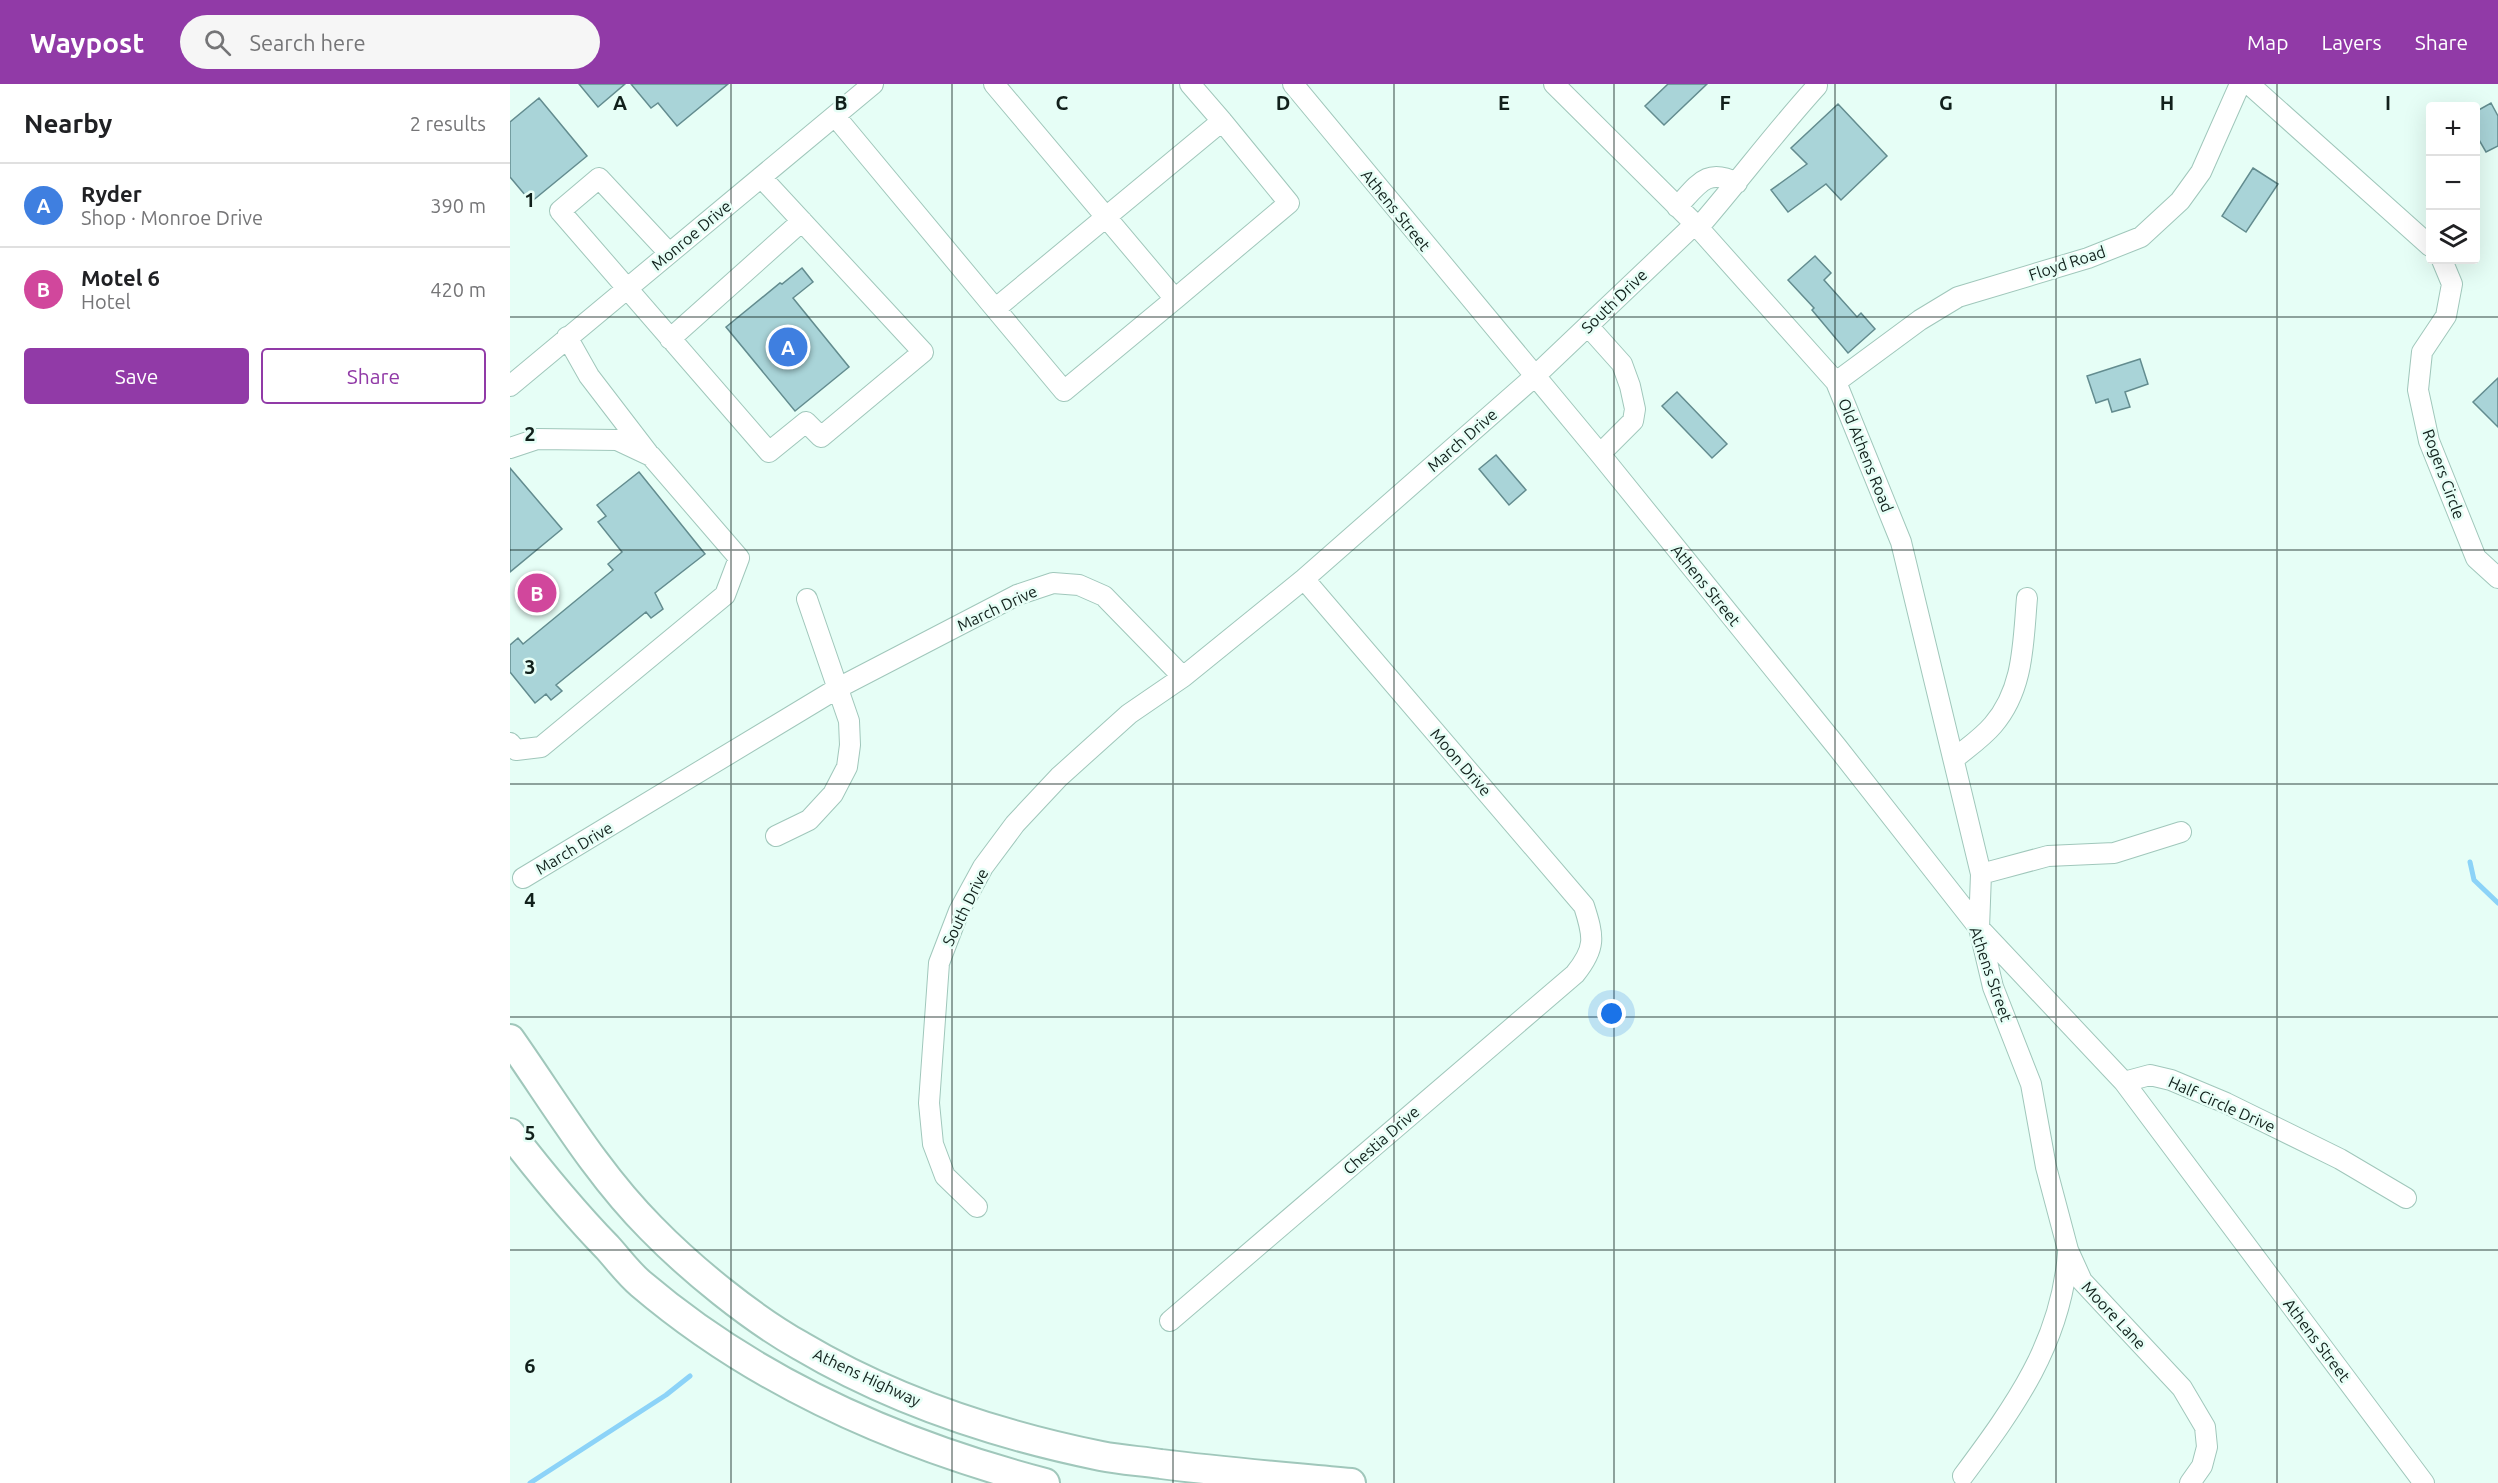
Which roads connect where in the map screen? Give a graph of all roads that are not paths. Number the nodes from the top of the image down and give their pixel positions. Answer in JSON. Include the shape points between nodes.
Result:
{"nodes":[{"id":1,"x":873,"y":84,"type":"edge"},
{"id":2,"x":994,"y":84,"type":"edge"},
{"id":3,"x":1190,"y":84,"type":"edge"},
{"id":4,"x":1293,"y":84,"type":"edge"},
{"id":5,"x":1554,"y":84,"type":"edge"},
{"id":6,"x":2240,"y":84,"type":"edge"},
{"id":7,"x":2249,"y":84,"type":"edge"},
{"id":8,"x":1817,"y":86,"type":"dead end"},
{"id":9,"x":835,"y":116,"type":"junction"},
{"id":10,"x":1222,"y":122,"type":"junction"},
{"id":11,"x":761,"y":177,"type":"junction"},
{"id":12,"x":1737,"y":183,"type":"junction"},
{"id":13,"x":1677,"y":207,"type":"junction"},
{"id":14,"x":1107,"y":218,"type":"junction"},
{"id":15,"x":802,"y":221,"type":"junction"},
{"id":16,"x":1696,"y":226,"type":"junction"},
{"id":17,"x":2426,"y":242,"type":"edge"},
{"id":18,"x":669,"y":253,"type":"junction"},
{"id":19,"x":2444,"y":264,"type":"edge"},
{"id":20,"x":626,"y":289,"type":"junction"},
{"id":21,"x":1175,"y":299,"type":"junction"},
{"id":22,"x":993,"y":306,"type":"junction"},
{"id":23,"x":1588,"y":326,"type":"junction"},
{"id":24,"x":567,"y":337,"type":"junction"},
{"id":25,"x":670,"y":339,"type":"junction"},
{"id":26,"x":1534,"y":377,"type":"junction"},
{"id":27,"x":1836,"y":382,"type":"junction"},
{"id":28,"x":510,"y":386,"type":"edge"},
{"id":29,"x":510,"y":448,"type":"edge"},
{"id":30,"x":1600,"y":454,"type":"junction"},
{"id":31,"x":651,"y":456,"type":"junction"},
{"id":32,"x":2498,"y":578,"type":"edge"},
{"id":33,"x":1304,"y":579,"type":"junction"},
{"id":34,"x":2027,"y":598,"type":"dead end"},
{"id":35,"x":807,"y":599,"type":"dead end"},
{"id":36,"x":1183,"y":677,"type":"junction"},
{"id":37,"x":838,"y":688,"type":"junction"},
{"id":38,"x":510,"y":743,"type":"edge"},
{"id":39,"x":1954,"y":759,"type":"junction"},
{"id":40,"x":2181,"y":832,"type":"dead end"},
{"id":41,"x":776,"y":836,"type":"dead end"},
{"id":42,"x":1981,"y":874,"type":"junction"},
{"id":43,"x":523,"y":878,"type":"dead end"},
{"id":44,"x":1979,"y":928,"type":"junction"},
{"id":45,"x":1589,"y":956,"type":"joint"},
{"id":46,"x":510,"y":1039,"type":"edge"},
{"id":47,"x":2124,"y":1082,"type":"junction"},
{"id":48,"x":2039,"y":1129,"type":"joint"},
{"id":49,"x":510,"y":1133,"type":"edge"},
{"id":50,"x":2406,"y":1198,"type":"dead end"},
{"id":51,"x":977,"y":1207,"type":"dead end"},
{"id":52,"x":2068,"y":1250,"type":"junction"},
{"id":53,"x":1170,"y":1321,"type":"dead end"},
{"id":54,"x":1963,"y":1476,"type":"dead end"},
{"id":55,"x":1045,"y":1483,"type":"edge"},
{"id":56,"x":1351,"y":1483,"type":"edge"},
{"id":57,"x":2190,"y":1483,"type":"edge"},
{"id":58,"x":2424,"y":1483,"type":"edge"}],
"edges":[{"from":1,"to":9,"type":"street","name":"Monroe Drive"},
{"from":2,"to":14,"type":"street"},
{"from":3,"to":10,"type":"street"},
{"from":4,"to":26,"type":"street","name":"Athens Street"},
{"from":5,"to":13,"type":"street","name":"Old Athens Road"},
{"from":6,"to":27,"type":"street","name":"Floyd Road","via":[[2201,172],[2180,201],[2141,237],[2088,258],[1958,297]]},
{"from":7,"to":17,"type":"street"},
{"from":8,"to":12,"type":"street","name":"South Drive"},
{"from":9,"to":11,"type":"street","name":"Monroe Drive"},
{"from":9,"to":22,"type":"street"},
{"from":10,"to":14,"type":"street"},
{"from":10,"to":21,"type":"street","via":[[1289,203]]},
{"from":11,"to":15,"type":"street"},
{"from":11,"to":18,"type":"street","name":"Monroe Drive"},
{"from":12,"to":13,"type":"street","via":[[1722,175],[1707,177]]},
{"from":12,"to":16,"type":"street","name":"South Drive"},
{"from":13,"to":16,"type":"street","name":"Old Athens Road"},
{"from":14,"to":21,"type":"street"},
{"from":14,"to":22,"type":"street","via":[[1001,304]]},
{"from":15,"to":25,"type":"street"},
{"from":15,"to":25,"type":"street","via":[[923,352],[821,437],[806,422],[769,452]]},
{"from":16,"to":23,"type":"street","name":"South Drive"},
{"from":16,"to":27,"type":"street","name":"Old Athens Road"},
{"from":18,"to":20,"type":"street","name":"Monroe Drive"},
{"from":18,"to":20,"type":"street","via":[[599,177],[560,211]]},
{"from":19,"to":32,"type":"street","name":"Rogers Circle","via":[[2452,284],[2446,316],[2422,351],[2418,390],[2429,441],[2476,558]]},
{"from":20,"to":24,"type":"street","name":"Monroe Drive"},
{"from":20,"to":25,"type":"street"},
{"from":21,"to":22,"type":"street","via":[[1064,391]]},
{"from":23,"to":26,"type":"street","name":"South Drive"},
{"from":23,"to":30,"type":"street","via":[[1622,364],[1635,409],[1633,421]]},
{"from":24,"to":28,"type":"street","name":"Monroe Drive"},
{"from":24,"to":31,"type":"street","via":[[589,376]]},
{"from":26,"to":30,"type":"street","name":"Athens Street"},
{"from":26,"to":33,"type":"street","name":"March Drive"},
{"from":27,"to":39,"type":"street","name":"Old Athens Road","via":[[1901,542]]},
{"from":29,"to":31,"type":"street","via":[[537,439],[617,440]]},
{"from":30,"to":44,"type":"street","name":"Athens Street"},
{"from":31,"to":38,"type":"street","via":[[739,558],[725,595],[541,747],[516,750]]},
{"from":33,"to":36,"type":"street","name":"March Drive"},
{"from":33,"to":45,"type":"street","name":"Moon Drive","via":[[1584,906],[1592,930]]},
{"from":34,"to":39,"type":"street","via":[[2019,676],[2012,697],[1992,726]]},
{"from":35,"to":37,"type":"street"},
{"from":36,"to":37,"type":"street","name":"March Drive","via":[[1104,596],[1078,585],[1053,583],[1017,595]]},
{"from":36,"to":51,"type":"street","name":"South Drive","via":[[1129,714],[1059,777],[1015,824],[983,867],[959,911],[939,963],[930,1103],[933,1144],[945,1176]]},
{"from":37,"to":41,"type":"street","via":[[849,721],[847,767],[833,794],[809,820]]},
{"from":37,"to":43,"type":"street","name":"March Drive"},
{"from":39,"to":42,"type":"street","name":"Old Athens Road"},
{"from":40,"to":42,"type":"street","via":[[2114,853],[2048,856]]},
{"from":42,"to":44,"type":"street","name":"Old Athens Road"},
{"from":44,"to":47,"type":"street"},
{"from":44,"to":48,"type":"street","name":"Athens Street","via":[[1993,987],[2031,1084]]},
{"from":45,"to":53,"type":"street","name":"Chestia Drive","via":[[1575,974]]},
{"from":46,"to":56,"type":"highway","name":"Athens Highway","via":[[602,1170],[650,1227],[704,1276],[800,1346],[914,1400],[1038,1442],[1104,1456]]},
{"from":47,"to":50,"type":"street","name":"Half Circle Drive","via":[[2150,1075],[2171,1080],[2340,1159]]},
{"from":47,"to":58,"type":"street","name":"Athens Street"},
{"from":48,"to":52,"type":"street","name":"Moore Lane"},
{"from":49,"to":55,"type":"highway","via":[[561,1198],[639,1283],[716,1341],[798,1389],[891,1433],[981,1466]]},
{"from":52,"to":54,"type":"street","via":[[2063,1292],[2053,1328],[2025,1388]]},
{"from":52,"to":57,"type":"street","name":"Moore Lane","via":[[2082,1281],[2182,1388],[2205,1426],[2202,1466]]}]}
